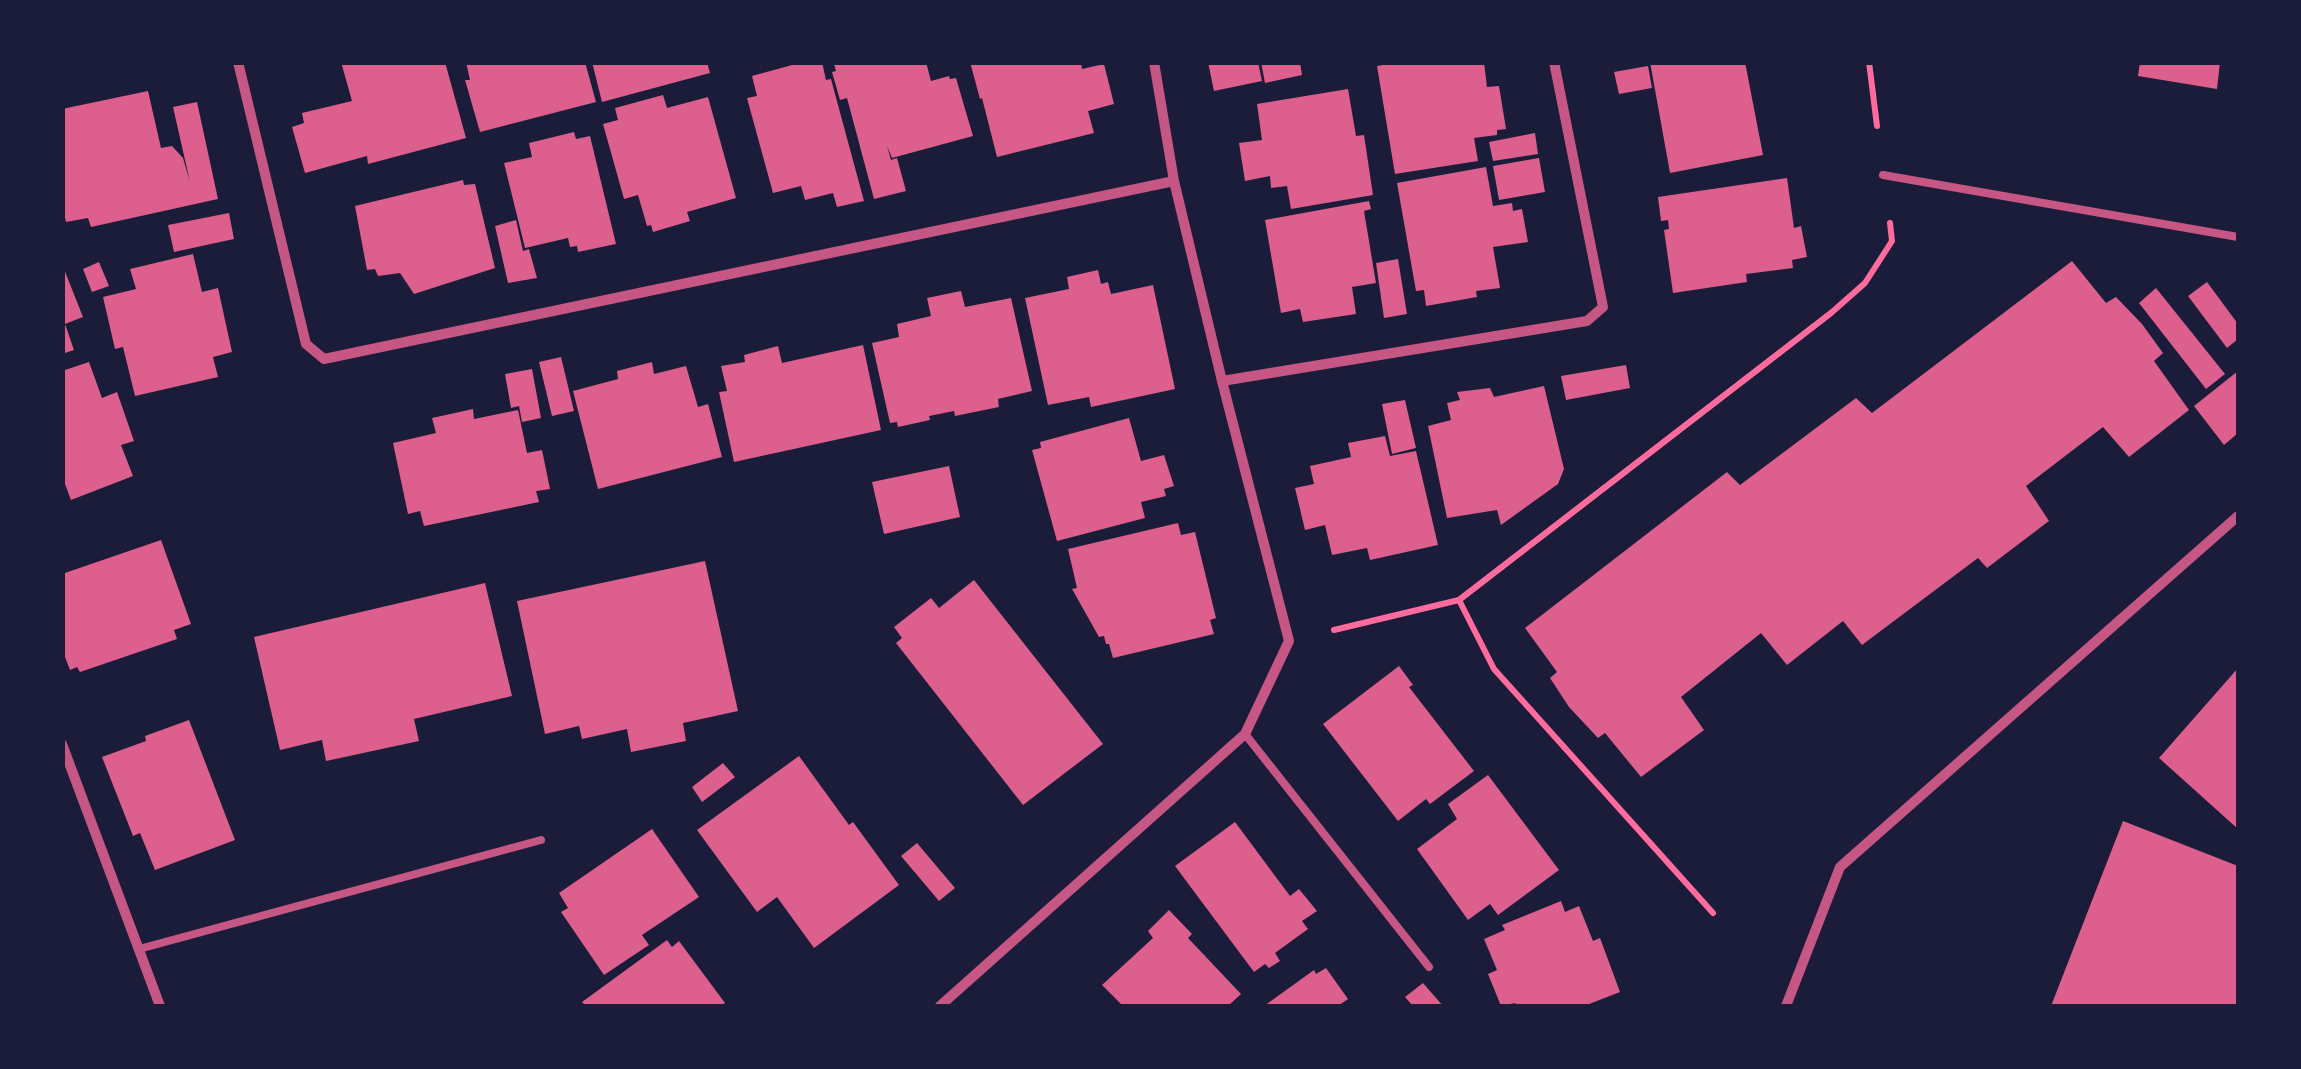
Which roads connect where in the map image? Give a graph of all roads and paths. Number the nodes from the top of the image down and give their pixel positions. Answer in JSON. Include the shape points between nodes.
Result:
{"nodes":[{"id":1,"x":238,"y":62,"type":"edge"},
{"id":2,"x":1154,"y":62,"type":"edge"},
{"id":3,"x":1554,"y":62,"type":"edge"},
{"id":4,"x":1869,"y":62,"type":"edge"},
{"id":5,"x":1883,"y":176,"type":"junction"},
{"id":6,"x":1174,"y":181,"type":"junction"},
{"id":7,"x":2238,"y":237,"type":"edge"},
{"id":8,"x":1222,"y":381,"type":"junction"},
{"id":9,"x":2238,"y":516,"type":"edge"},
{"id":10,"x":1459,"y":600,"type":"junction"},
{"id":11,"x":1289,"y":642,"type":"junction"},
{"id":12,"x":1246,"y":734,"type":"junction"},
{"id":13,"x":62,"y":744,"type":"edge"},
{"id":14,"x":541,"y":840,"type":"dead end"},
{"id":15,"x":1713,"y":913,"type":"dead end"},
{"id":16,"x":140,"y":949,"type":"junction"},
{"id":17,"x":1429,"y":967,"type":"dead end"},
{"id":18,"x":160,"y":1006,"type":"edge"},
{"id":19,"x":940,"y":1006,"type":"edge"},
{"id":20,"x":1786,"y":1006,"type":"edge"}],
"edges":[{"from":1,"to":6,"type":"street","via":[[306,344],[324,359]]},
{"from":2,"to":6,"type":"street"},
{"from":3,"to":8,"type":"street","via":[[1603,307],[1587,321]]},
{"from":4,"to":5,"type":"path"},
{"from":5,"to":7,"type":"lane"},
{"from":5,"to":10,"type":"path","via":[[1892,241],[1865,283]]},
{"from":6,"to":8,"type":"street"},
{"from":8,"to":11,"type":"street"},
{"from":9,"to":20,"type":"street","via":[[1840,867]]},
{"from":10,"to":11,"type":"path"},
{"from":10,"to":15,"type":"path","via":[[1494,670]]},
{"from":11,"to":12,"type":"street"},
{"from":12,"to":17,"type":"lane"},
{"from":12,"to":19,"type":"street"},
{"from":13,"to":16,"type":"street"},
{"from":14,"to":16,"type":"lane"},
{"from":16,"to":18,"type":"street"}]}
